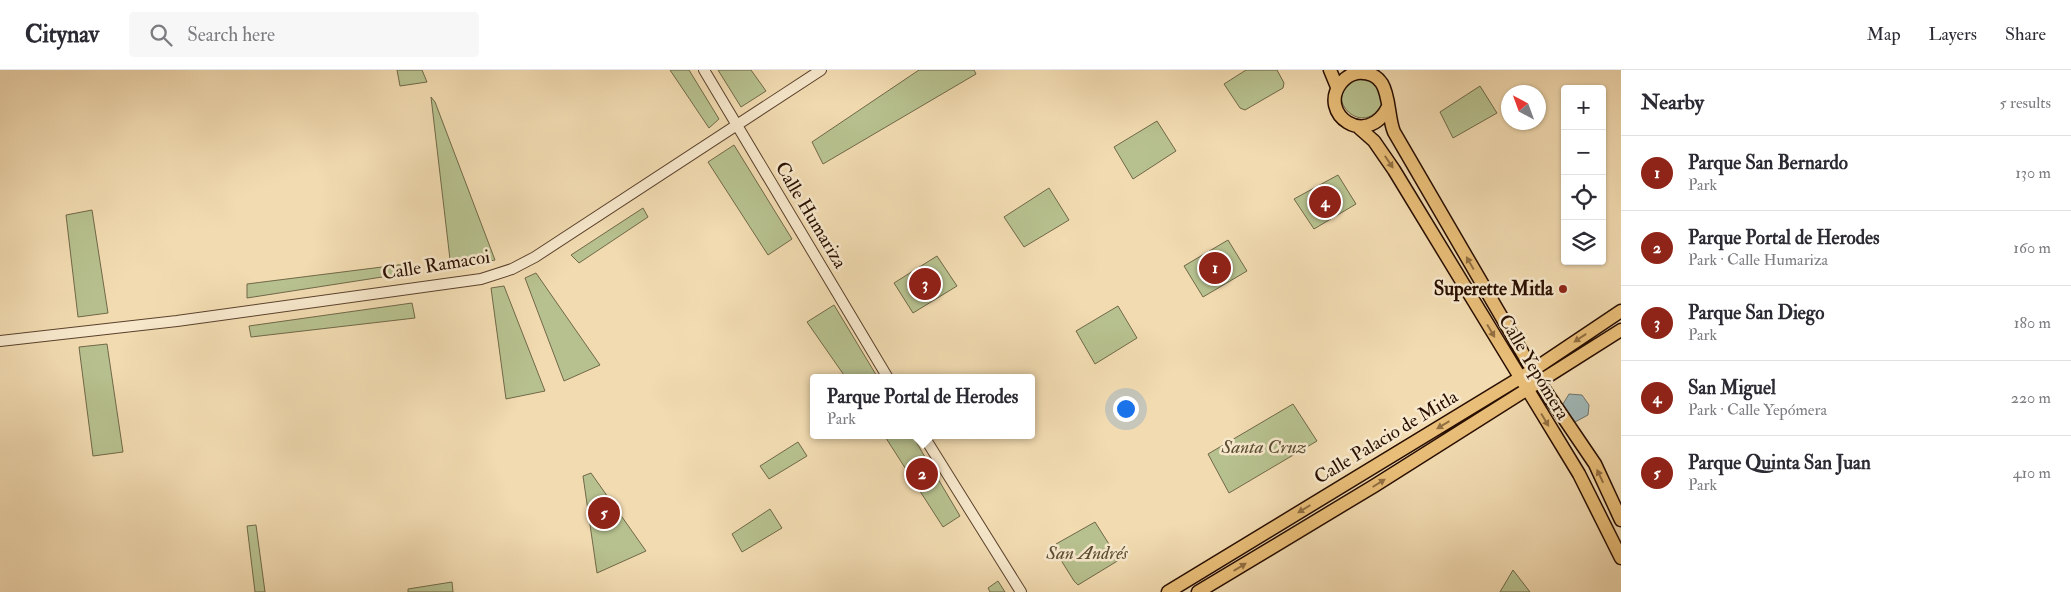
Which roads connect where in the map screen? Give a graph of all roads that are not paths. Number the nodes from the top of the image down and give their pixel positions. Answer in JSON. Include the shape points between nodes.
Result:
{"nodes":[{"id":1,"x":704,"y":70,"type":"edge"},
{"id":2,"x":821,"y":70,"type":"edge"},
{"id":3,"x":1330,"y":70,"type":"edge"},
{"id":4,"x":1353,"y":72,"type":"edge"},
{"id":5,"x":1338,"y":87,"type":"junction"},
{"id":6,"x":1388,"y":107,"type":"junction"},
{"id":7,"x":736,"y":125,"type":"junction"},
{"id":8,"x":1356,"y":126,"type":"junction"},
{"id":9,"x":1621,"y":311,"type":"edge"},
{"id":10,"x":1621,"y":330,"type":"edge"},
{"id":11,"x":0,"y":341,"type":"edge"},
{"id":12,"x":1533,"y":370,"type":"junction"},
{"id":13,"x":886,"y":374,"type":"edge"},
{"id":14,"x":1519,"y":378,"type":"junction"},
{"id":15,"x":1540,"y":383,"type":"junction"},
{"id":16,"x":1527,"y":390,"type":"junction"},
{"id":17,"x":925,"y":439,"type":"edge"},
{"id":18,"x":1621,"y":520,"type":"edge"},
{"id":19,"x":1621,"y":558,"type":"edge"},
{"id":20,"x":1021,"y":592,"type":"edge"},
{"id":21,"x":1168,"y":592,"type":"edge"},
{"id":22,"x":1198,"y":592,"type":"edge"}],
"edges":[{"from":1,"to":7,"type":"street","name":"Calle Humariza"},
{"from":2,"to":7,"type":"street","name":"Calle Ramacoi"},
{"from":3,"to":5,"type":"main road"},
{"from":4,"to":5,"type":"main road"},
{"from":4,"to":6,"type":"main road","via":[[1371,74],[1380,80],[1389,98]]},
{"from":5,"to":8,"type":"main road","via":[[1335,107],[1347,123]]},
{"from":6,"to":8,"type":"main road","via":[[1376,123]]},
{"from":12,"to":6,"type":"main road","name":"Calle Yepómera","one_way":true,"via":[[1394,132]]},
{"from":7,"to":11,"type":"street","name":"Calle Ramacoi","via":[[535,257],[481,279],[177,321]]},
{"from":7,"to":13,"type":"street","name":"Calle Humariza"},
{"from":8,"to":14,"type":"main road","name":"Calle Yepómera","one_way":true,"via":[[1374,141],[1394,170]]},
{"from":9,"to":12,"type":"main road","name":"Calle Palacio de Mitla","one_way":true},
{"from":10,"to":15,"type":"main road","name":"Calle Palacio de Mitla"},
{"from":12,"to":14,"type":"main road","name":"Calle Palacio de Mitla"},
{"from":12,"to":15,"type":"main road","name":"Calle Yepómera"},
{"from":14,"to":16,"type":"main road","name":"Calle Yepómera"},
{"from":14,"to":21,"type":"main road","name":"Calle Palacio de Mitla","one_way":true},
{"from":15,"to":16,"type":"main road","name":"Calle Palacio de Mitla"},
{"from":18,"to":15,"type":"main road","name":"Calle Yepómera","one_way":true,"via":[[1595,464]]},
{"from":16,"to":19,"type":"main road","name":"Calle Yepómera","one_way":true,"via":[[1579,474]]},
{"from":22,"to":16,"type":"main road","name":"Calle Palacio de Mitla","one_way":true},
{"from":17,"to":20,"type":"street"}]}
